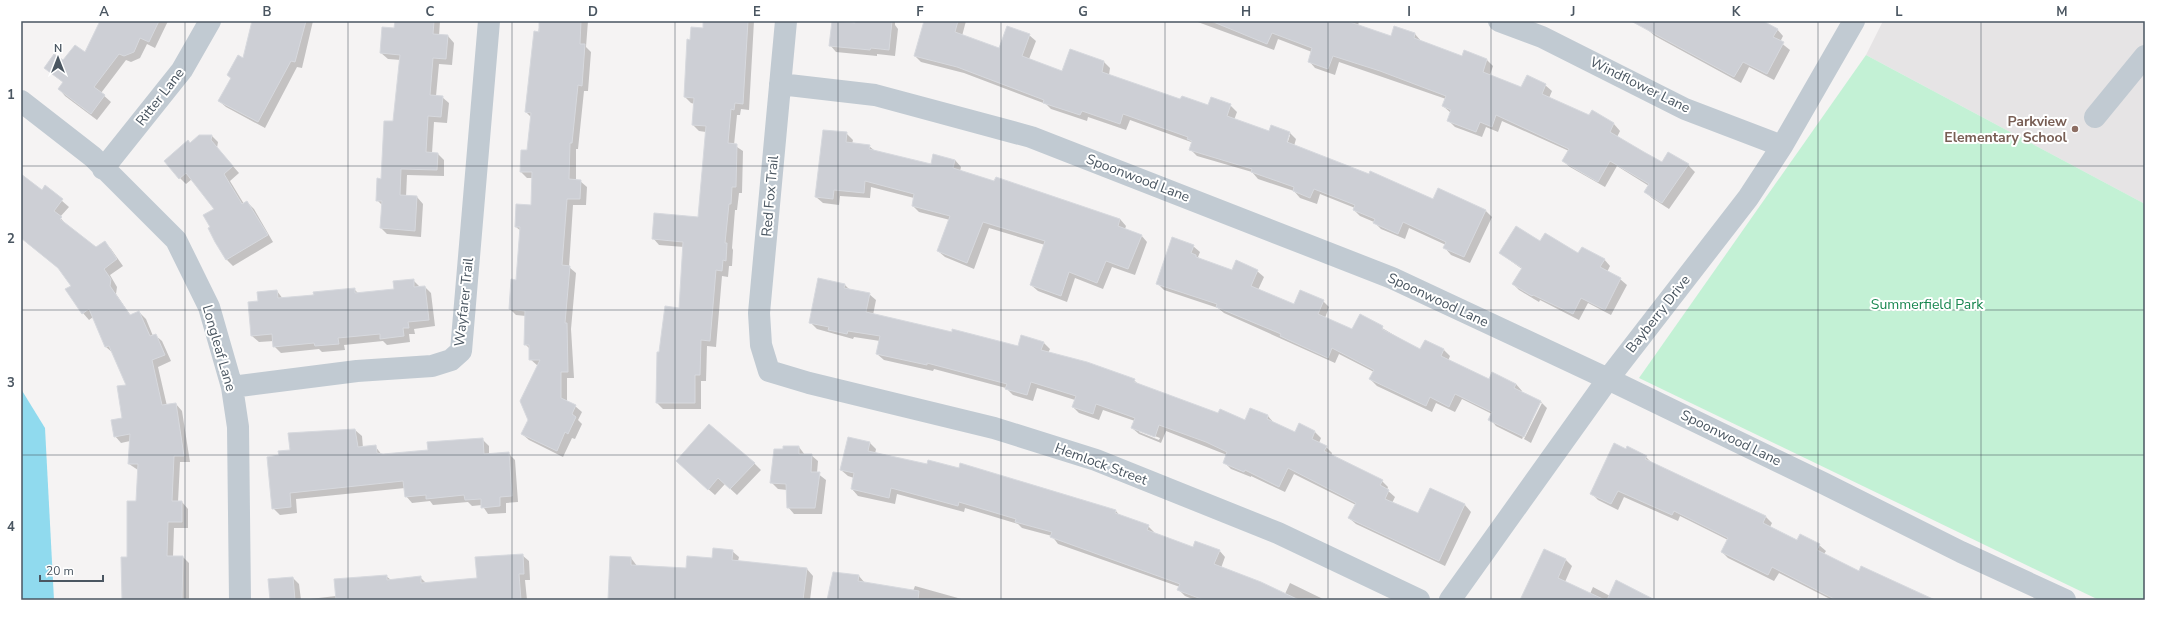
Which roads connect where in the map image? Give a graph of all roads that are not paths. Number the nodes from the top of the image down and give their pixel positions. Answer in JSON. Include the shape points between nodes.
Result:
{"nodes":[{"id":1,"x":210,"y":21,"type":"edge"},
{"id":2,"x":489,"y":21,"type":"edge"},
{"id":3,"x":786,"y":21,"type":"edge"},
{"id":4,"x":1499,"y":21,"type":"edge"},
{"id":5,"x":1854,"y":21,"type":"edge"},
{"id":6,"x":2145,"y":56,"type":"edge"},
{"id":7,"x":780,"y":84,"type":"junction"},
{"id":8,"x":21,"y":100,"type":"edge"},
{"id":9,"x":2095,"y":117,"type":"dead end"},
{"id":10,"x":1782,"y":146,"type":"junction"},
{"id":11,"x":103,"y":169,"type":"junction"},
{"id":12,"x":769,"y":371,"type":"joint"},
{"id":13,"x":1608,"y":379,"type":"junction"},
{"id":14,"x":232,"y":387,"type":"junction"},
{"id":15,"x":240,"y":600,"type":"edge"},
{"id":16,"x":1419,"y":600,"type":"edge"},
{"id":17,"x":1450,"y":600,"type":"edge"},
{"id":18,"x":2065,"y":600,"type":"edge"}],
"edges":[{"from":1,"to":11,"type":"street","name":"Ritter Lane","via":[[182,70]]},
{"from":2,"to":14,"type":"street","name":"Wayfarer Trail","via":[[461,351],[451,360],[432,366],[357,371]]},
{"from":3,"to":7,"type":"street","name":"Red Fox Trail"},
{"from":4,"to":10,"type":"street","name":"Windflower Lane","via":[[1542,37],[1685,109]]},
{"from":5,"to":10,"type":"street","name":"Bayberry Drive"},
{"from":6,"to":9,"type":"street"},
{"from":7,"to":12,"type":"street","name":"Red Fox Trail","via":[[759,313],[761,345]]},
{"from":7,"to":13,"type":"street","name":"Spoonwood Lane","via":[[876,95],[1031,137],[1392,278]]},
{"from":8,"to":11,"type":"street","name":"Longleaf Lane"},
{"from":10,"to":13,"type":"street","name":"Bayberry Drive","via":[[1748,198]]},
{"from":11,"to":14,"type":"street","name":"Longleaf Lane","via":[[176,240],[209,308]]},
{"from":12,"to":16,"type":"street","name":"Hemlock Street","via":[[994,428],[1096,460],[1278,533]]},
{"from":13,"to":17,"type":"street","name":"Bayberry Drive"},
{"from":13,"to":18,"type":"street","name":"Spoonwood Lane","via":[[1823,482],[1961,552]]},
{"from":14,"to":15,"type":"street","name":"Longleaf Lane","via":[[238,427]]}]}
